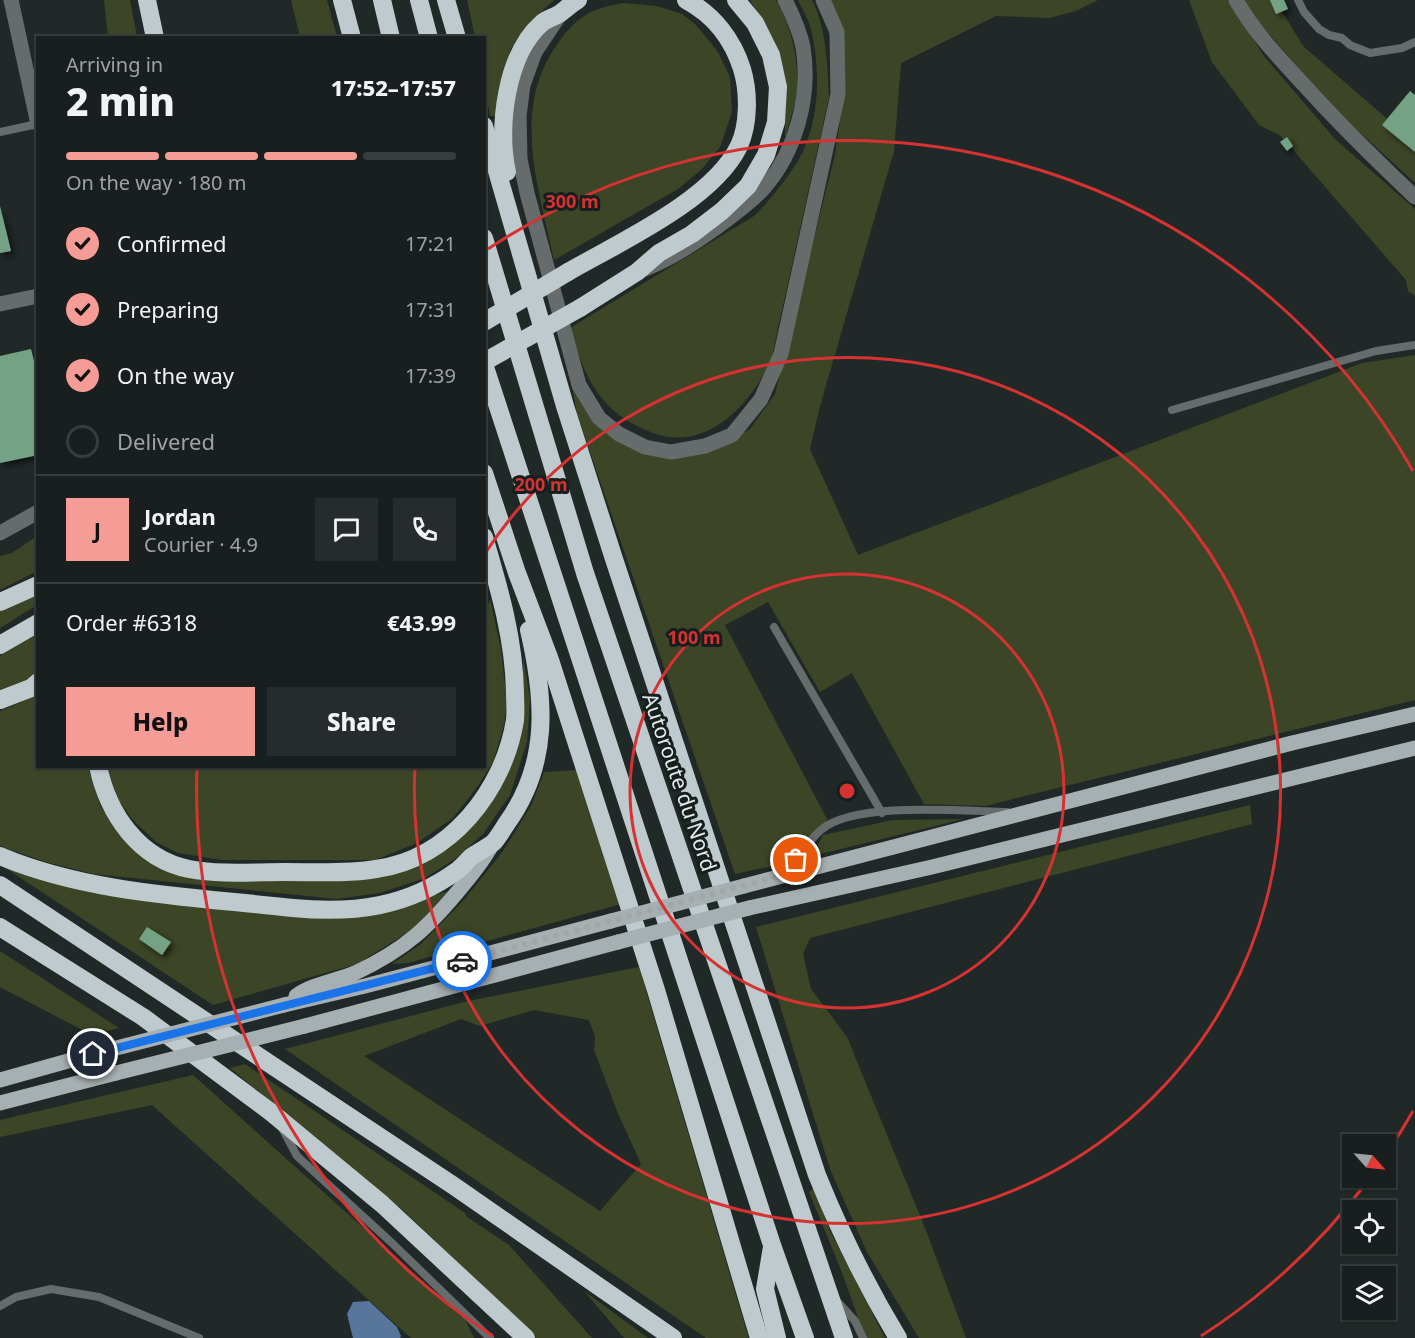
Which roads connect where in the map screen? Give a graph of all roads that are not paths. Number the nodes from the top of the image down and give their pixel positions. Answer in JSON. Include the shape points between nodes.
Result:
{"nodes":[{"id":1,"x":11,"y":0,"type":"edge"},
{"id":2,"x":138,"y":0,"type":"edge"},
{"id":3,"x":147,"y":0,"type":"edge"},
{"id":4,"x":342,"y":0,"type":"edge"},
{"id":5,"x":382,"y":0,"type":"edge"},
{"id":6,"x":419,"y":0,"type":"edge"},
{"id":7,"x":446,"y":0,"type":"edge"},
{"id":8,"x":578,"y":0,"type":"edge"},
{"id":9,"x":686,"y":0,"type":"edge"},
{"id":10,"x":736,"y":0,"type":"edge"},
{"id":11,"x":785,"y":0,"type":"edge"},
{"id":12,"x":823,"y":0,"type":"edge"},
{"id":13,"x":1236,"y":0,"type":"edge"},
{"id":14,"x":1298,"y":0,"type":"edge"},
{"id":15,"x":561,"y":12,"type":"junction"},
{"id":16,"x":145,"y":36,"type":"edge"},
{"id":17,"x":155,"y":36,"type":"edge"},
{"id":18,"x":351,"y":36,"type":"edge"},
{"id":19,"x":391,"y":36,"type":"edge"},
{"id":20,"x":428,"y":36,"type":"edge"},
{"id":21,"x":456,"y":36,"type":"edge"},
{"id":22,"x":1415,"y":42,"type":"edge"},
{"id":23,"x":36,"y":115,"type":"edge"},
{"id":24,"x":36,"y":124,"type":"edge"},
{"id":25,"x":0,"y":132,"type":"edge"},
{"id":26,"x":486,"y":132,"type":"edge"},
{"id":27,"x":1415,"y":197,"type":"edge"},
{"id":28,"x":512,"y":217,"type":"junction"},
{"id":29,"x":486,"y":245,"type":"edge"},
{"id":30,"x":637,"y":272,"type":"junction"},
{"id":31,"x":36,"y":296,"type":"edge"},
{"id":32,"x":0,"y":304,"type":"edge"},
{"id":33,"x":486,"y":321,"type":"edge"},
{"id":34,"x":1415,"y":345,"type":"edge"},
{"id":35,"x":486,"y":362,"type":"edge"},
{"id":36,"x":486,"y":369,"type":"edge"},
{"id":37,"x":1173,"y":410,"type":"dead end"},
{"id":38,"x":486,"y":479,"type":"edge"},
{"id":39,"x":36,"y":513,"type":"edge"},
{"id":40,"x":0,"y":533,"type":"edge"},
{"id":41,"x":486,"y":544,"type":"edge"},
{"id":42,"x":517,"y":573,"type":"junction"},
{"id":43,"x":36,"y":586,"type":"edge"},
{"id":44,"x":0,"y":602,"type":"edge"},
{"id":45,"x":36,"y":624,"type":"edge"},
{"id":46,"x":774,"y":627,"type":"dead end"},
{"id":47,"x":0,"y":645,"type":"edge"},
{"id":48,"x":36,"y":684,"type":"edge"},
{"id":49,"x":0,"y":700,"type":"edge"},
{"id":50,"x":1415,"y":714,"type":"edge"},
{"id":51,"x":1415,"y":748,"type":"edge"},
{"id":52,"x":98,"y":768,"type":"edge"},
{"id":53,"x":882,"y":813,"type":"junction"},
{"id":54,"x":1025,"y":813,"type":"junction"},
{"id":55,"x":494,"y":842,"type":"junction"},
{"id":56,"x":0,"y":856,"type":"edge"},
{"id":57,"x":783,"y":875,"type":"junction"},
{"id":58,"x":0,"y":885,"type":"edge"},
{"id":59,"x":0,"y":927,"type":"edge"},
{"id":60,"x":284,"y":1005,"type":"junction"},
{"id":61,"x":0,"y":1080,"type":"edge"},
{"id":62,"x":0,"y":1103,"type":"edge"},
{"id":63,"x":274,"y":1116,"type":"junction"},
{"id":64,"x":772,"y":1245,"type":"junction"},
{"id":65,"x":830,"y":1293,"type":"junction"},
{"id":66,"x":0,"y":1306,"type":"edge"},
{"id":67,"x":199,"y":1338,"type":"edge"},
{"id":68,"x":490,"y":1338,"type":"edge"},
{"id":69,"x":526,"y":1338,"type":"edge"},
{"id":70,"x":673,"y":1338,"type":"edge"},
{"id":71,"x":759,"y":1338,"type":"edge"},
{"id":72,"x":777,"y":1338,"type":"edge"},
{"id":73,"x":805,"y":1338,"type":"edge"},
{"id":74,"x":844,"y":1338,"type":"edge"},
{"id":75,"x":863,"y":1338,"type":"edge"},
{"id":76,"x":898,"y":1338,"type":"edge"}],
"edges":[{"from":1,"to":23,"type":"street"},
{"from":2,"to":16,"type":"highway"},
{"from":3,"to":17,"type":"highway"},
{"from":4,"to":18,"type":"highway"},
{"from":5,"to":19,"type":"highway"},
{"from":6,"to":20,"type":"highway"},
{"from":7,"to":21,"type":"highway"},
{"from":8,"to":15,"type":"highway"},
{"from":9,"to":33,"type":"highway","bridge":true,"via":[[720,27],[737,55],[746,94],[744,131],[739,145],[724,168],[666,216]]},
{"from":10,"to":30,"type":"highway","via":[[756,22],[771,55],[778,87],[776,122],[766,155],[748,186],[722,211]]},
{"from":11,"to":30,"type":"street","via":[[803,45],[805,71],[798,125],[784,159],[764,189],[734,215],[697,242]]},
{"from":12,"to":15,"type":"street","via":[[837,32],[838,94],[781,354],[761,399],[732,435],[705,446],[671,452],[645,447],[619,434],[599,418],[579,385],[527,193],[520,159],[523,85],[535,52]]},
{"from":13,"to":27,"type":"street","via":[[1276,55],[1354,140]]},
{"from":14,"to":22,"type":"lane","via":[[1319,29],[1370,53]]},
{"from":15,"to":28,"type":"highway","via":[[543,22],[522,46],[509,81],[504,161]]},
{"from":24,"to":25,"type":"lane"},
{"from":26,"to":28,"type":"highway"},
{"from":28,"to":76,"type":"highway","via":[[614,559],[817,1175],[859,1270]]},
{"from":29,"to":65,"type":"highway","name":"Autoroute du Nord","via":[[585,573]]},
{"from":30,"to":35,"type":"highway","bridge":true},
{"from":31,"to":32,"type":"street"},
{"from":34,"to":37,"type":"lane","via":[[1376,351]]},
{"from":36,"to":64,"type":"highway"},
{"from":38,"to":42,"type":"highway"},
{"from":39,"to":40,"type":"street"},
{"from":41,"to":52,"type":"highway","via":[[508,620],[515,672],[515,718],[504,761],[491,787],[469,818],[442,842],[412,858],[378,869],[223,873],[187,868],[137,842],[117,818],[102,789]]},
{"from":42,"to":55,"type":"highway","via":[[539,675],[542,725],[538,752],[519,806]]},
{"from":42,"to":71,"type":"highway","via":[[550,660],[648,967]]},
{"from":43,"to":44,"type":"highway"},
{"from":45,"to":47,"type":"highway"},
{"from":46,"to":53,"type":"lane"},
{"from":48,"to":49,"type":"highway"},
{"from":50,"to":54,"type":"main road"},
{"from":51,"to":62,"type":"main road","bridge":true,"via":[[749,908]]},
{"from":53,"to":54,"type":"lane"},
{"from":53,"to":57,"type":"lane","via":[[848,816],[822,829]]},
{"from":54,"to":57,"type":"main road"},
{"from":55,"to":56,"type":"highway","via":[[459,869],[414,895],[384,905],[335,911],[113,888],[43,872]]},
{"from":55,"to":60,"type":"main road","via":[[445,908],[415,938],[375,963],[303,991]]},
{"from":57,"to":60,"type":"main road","bridge":true},
{"from":58,"to":70,"type":"highway","via":[[454,1186]]},
{"from":59,"to":63,"type":"highway","via":[[143,1017]]},
{"from":60,"to":61,"type":"main road","bridge":true},
{"from":63,"to":68,"type":"lane","via":[[297,1156]]},
{"from":63,"to":69,"type":"highway","via":[[382,1203]]},
{"from":64,"to":72,"type":"highway","via":[[765,1289]]},
{"from":64,"to":73,"type":"highway"},
{"from":65,"to":74,"type":"highway","name":"Autoroute du Nord"},
{"from":65,"to":75,"type":"lane","via":[[855,1321]]},
{"from":66,"to":67,"type":"lane","via":[[16,1297],[51,1289],[99,1297]]}]}
